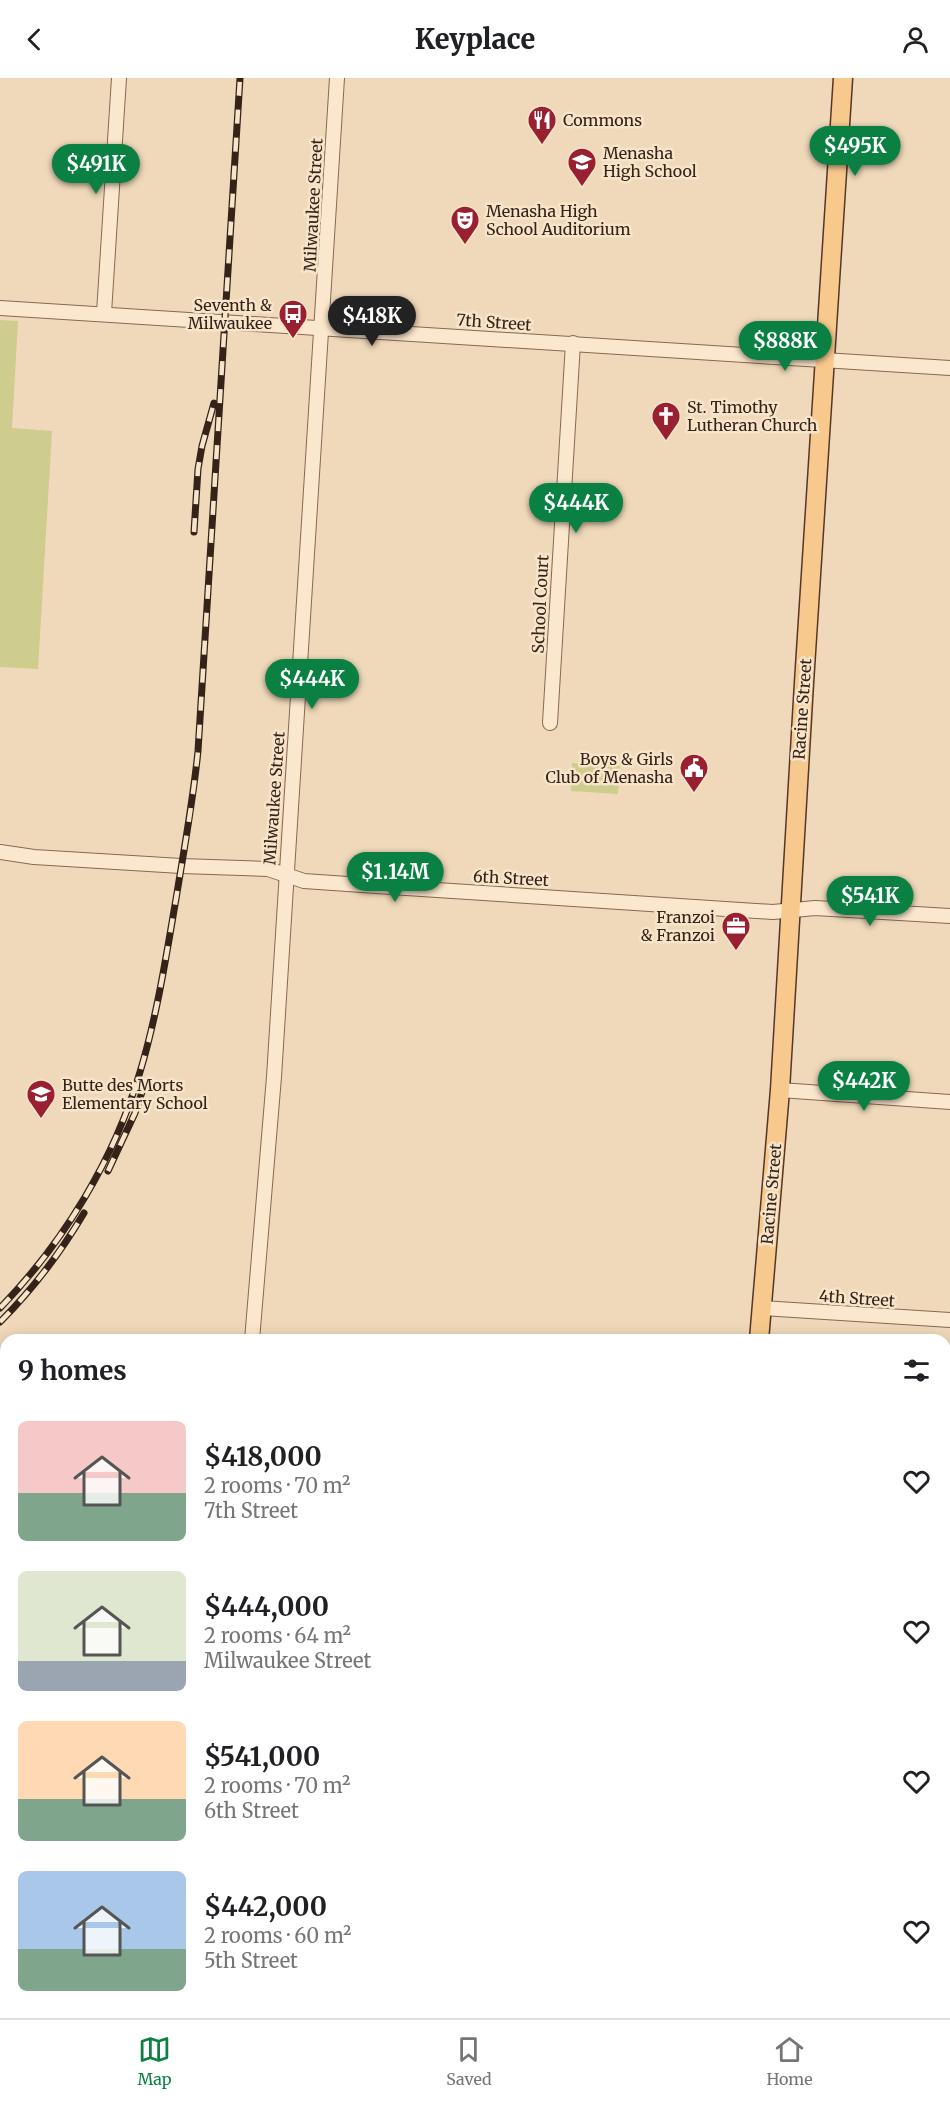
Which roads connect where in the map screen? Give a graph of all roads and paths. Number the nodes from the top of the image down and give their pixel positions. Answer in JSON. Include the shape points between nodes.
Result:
{"nodes":[{"id":1,"x":119,"y":78,"type":"edge"},
{"id":2,"x":337,"y":78,"type":"edge"},
{"id":3,"x":843,"y":78,"type":"edge"},
{"id":4,"x":0,"y":308,"type":"edge"},
{"id":5,"x":104,"y":313,"type":"junction"},
{"id":6,"x":322,"y":328,"type":"junction"},
{"id":7,"x":573,"y":343,"type":"junction"},
{"id":8,"x":826,"y":360,"type":"junction"},
{"id":9,"x":950,"y":368,"type":"edge"},
{"id":10,"x":550,"y":723,"type":"dead end"},
{"id":11,"x":0,"y":852,"type":"edge"},
{"id":12,"x":286,"y":875,"type":"junction"},
{"id":13,"x":790,"y":909,"type":"junction"},
{"id":14,"x":950,"y":916,"type":"edge"},
{"id":15,"x":780,"y":1090,"type":"junction"},
{"id":16,"x":950,"y":1102,"type":"edge"},
{"id":17,"x":762,"y":1308,"type":"junction"},
{"id":18,"x":950,"y":1320,"type":"edge"},
{"id":19,"x":253,"y":1334,"type":"edge"},
{"id":20,"x":760,"y":1334,"type":"edge"}],
"edges":[{"from":1,"to":5,"type":"street"},
{"from":2,"to":6,"type":"street","name":"Milwaukee Street"},
{"from":3,"to":8,"type":"main road","name":"Racine Street"},
{"from":4,"to":5,"type":"street","name":"7th Street"},
{"from":5,"to":6,"type":"street","name":"7th Street"},
{"from":6,"to":7,"type":"street","name":"7th Street"},
{"from":6,"to":12,"type":"street","name":"Milwaukee Street"},
{"from":7,"to":8,"type":"street","name":"7th Street"},
{"from":7,"to":10,"type":"street","name":"School Court"},
{"from":8,"to":9,"type":"street","name":"7th Street"},
{"from":8,"to":13,"type":"main road","name":"Racine Street"},
{"from":11,"to":12,"type":"street","name":"6th Street","via":[[268,869]]},
{"from":12,"to":13,"type":"street","name":"6th Street","via":[[304,881],[391,887],[773,912]]},
{"from":12,"to":19,"type":"street","name":"Milwaukee Street"},
{"from":13,"to":14,"type":"street","name":"6th Street"},
{"from":13,"to":15,"type":"main road","name":"Racine Street"},
{"from":15,"to":16,"type":"street"},
{"from":15,"to":17,"type":"main road","name":"Racine Street"},
{"from":17,"to":18,"type":"street","name":"4th Street"},
{"from":17,"to":20,"type":"main road","name":"Racine Street"}]}
